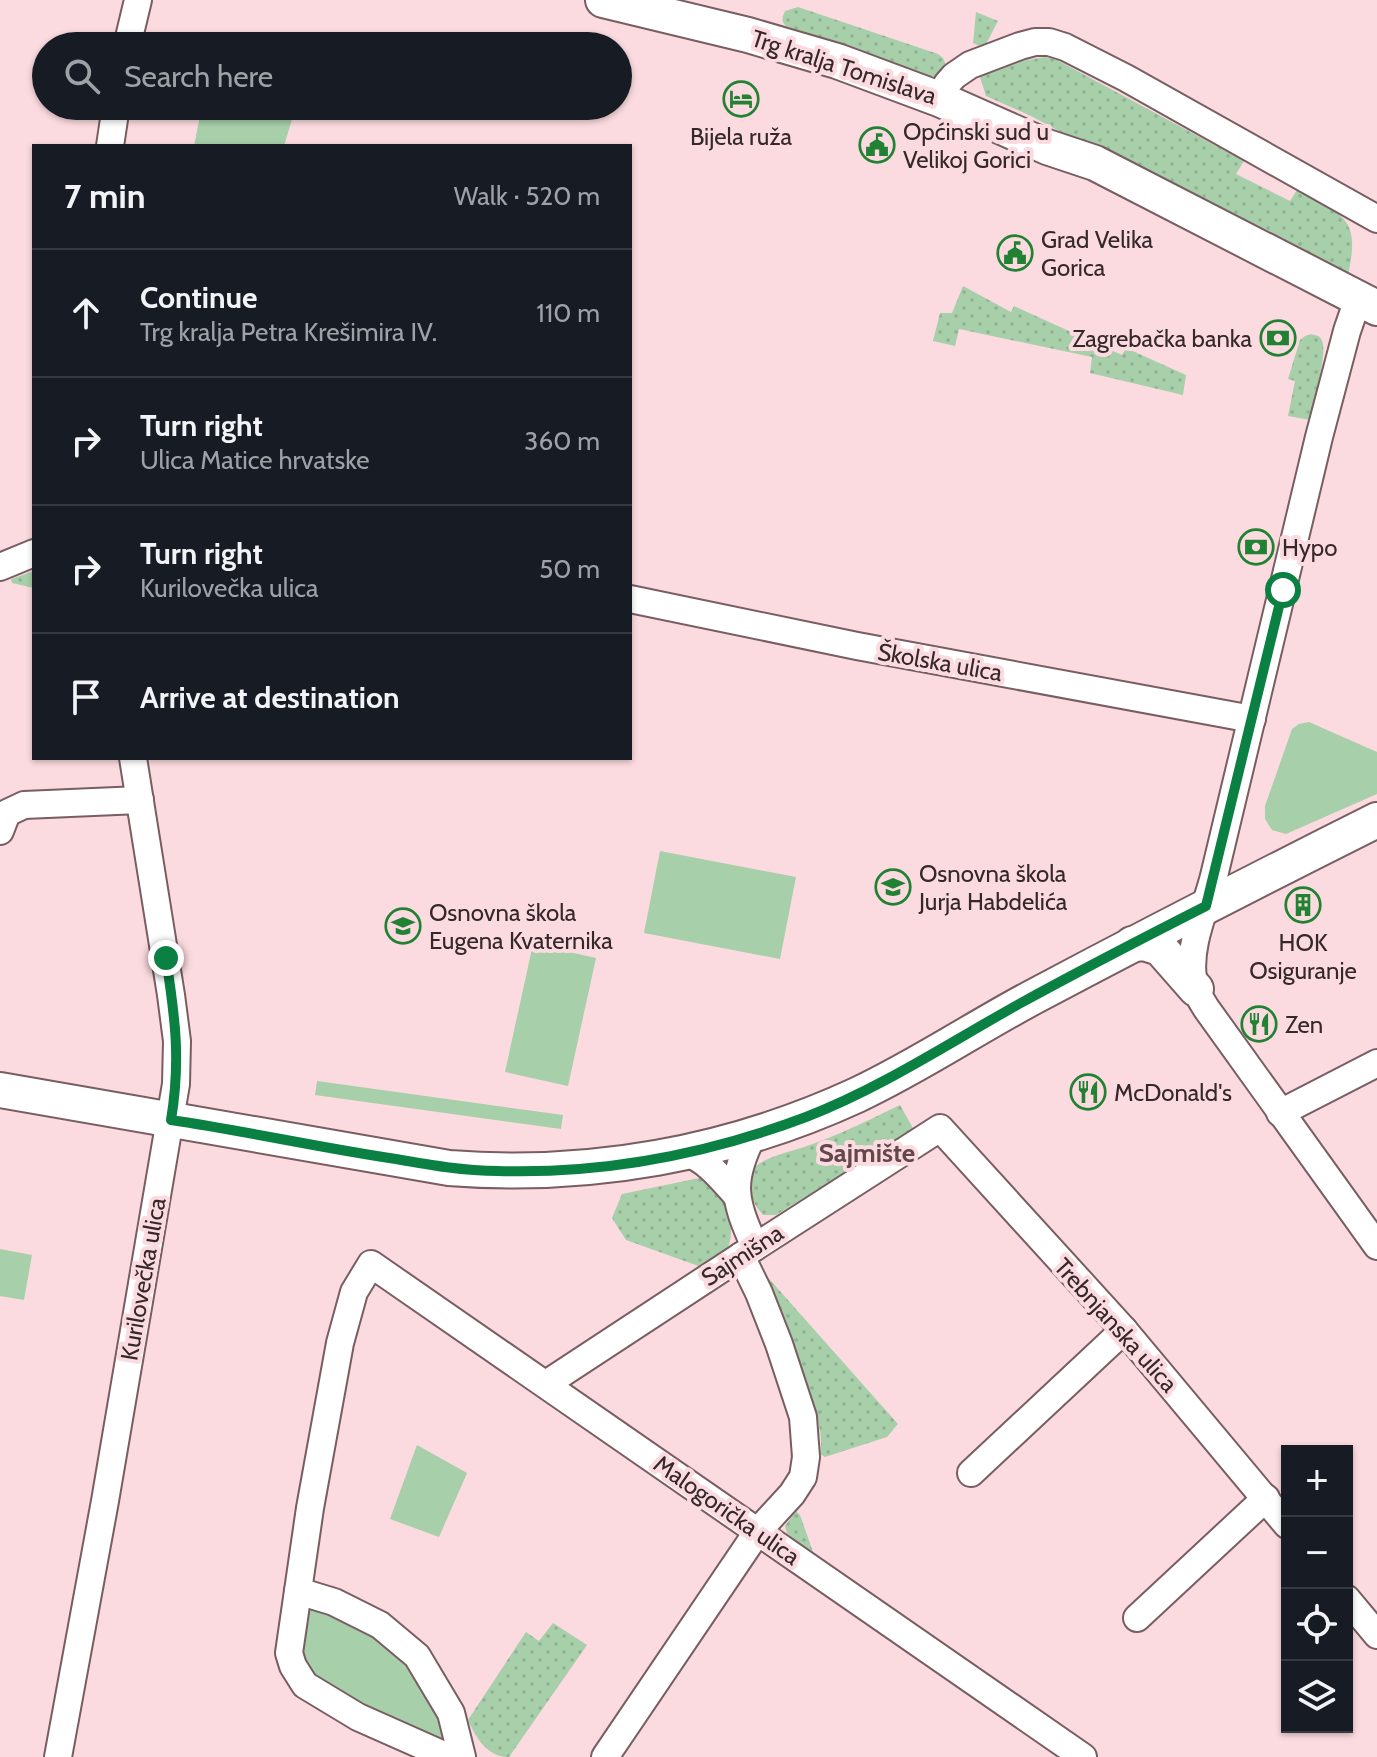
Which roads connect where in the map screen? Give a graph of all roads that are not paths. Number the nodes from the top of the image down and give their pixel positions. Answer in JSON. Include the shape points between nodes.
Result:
{"nodes":[{"id":1,"x":138,"y":0,"type":"edge"},
{"id":2,"x":603,"y":0,"type":"edge"},
{"id":3,"x":130,"y":32,"type":"edge"},
{"id":4,"x":939,"y":99,"type":"junction"},
{"id":5,"x":114,"y":120,"type":"edge"},
{"id":6,"x":110,"y":144,"type":"edge"},
{"id":7,"x":1377,"y":219,"type":"edge"},
{"id":8,"x":1368,"y":303,"type":"edge"},
{"id":9,"x":32,"y":554,"type":"edge"},
{"id":10,"x":0,"y":567,"type":"edge"},
{"id":11,"x":632,"y":599,"type":"edge"},
{"id":12,"x":1252,"y":719,"type":"junction"},
{"id":13,"x":133,"y":760,"type":"edge"},
{"id":14,"x":140,"y":800,"type":"junction"},
{"id":15,"x":1377,"y":820,"type":"edge"},
{"id":16,"x":0,"y":831,"type":"edge"},
{"id":17,"x":1206,"y":906,"type":"junction"},
{"id":18,"x":1132,"y":944,"type":"junction"},
{"id":19,"x":1196,"y":989,"type":"junction"},
{"id":20,"x":1377,"y":1063,"type":"edge"},
{"id":21,"x":0,"y":1090,"type":"edge"},
{"id":22,"x":1280,"y":1113,"type":"junction"},
{"id":23,"x":171,"y":1120,"type":"junction"},
{"id":24,"x":940,"y":1128,"type":"joint"},
{"id":25,"x":753,"y":1135,"type":"junction"},
{"id":26,"x":685,"y":1152,"type":"junction"},
{"id":27,"x":736,"y":1195,"type":"junction"},
{"id":28,"x":1377,"y":1246,"type":"edge"},
{"id":29,"x":748,"y":1251,"type":"junction"},
{"id":30,"x":1124,"y":1330,"type":"junction"},
{"id":31,"x":546,"y":1384,"type":"junction"},
{"id":32,"x":971,"y":1473,"type":"dead end"},
{"id":33,"x":1266,"y":1498,"type":"junction"},
{"id":34,"x":1281,"y":1517,"type":"edge"},
{"id":35,"x":758,"y":1531,"type":"junction"},
{"id":36,"x":298,"y":1591,"type":"junction"},
{"id":37,"x":1353,"y":1606,"type":"edge"},
{"id":38,"x":1137,"y":1618,"type":"dead end"},
{"id":39,"x":1377,"y":1635,"type":"edge"},
{"id":40,"x":58,"y":1757,"type":"edge"},
{"id":41,"x":448,"y":1757,"type":"edge"},
{"id":42,"x":462,"y":1757,"type":"edge"},
{"id":43,"x":605,"y":1757,"type":"edge"},
{"id":44,"x":1083,"y":1757,"type":"edge"}],
"edges":[{"from":1,"to":3,"type":"street"},
{"from":2,"to":4,"type":"main road","name":"Trg kralja Tomislava","via":[[765,39]]},
{"from":4,"to":7,"type":"street","name":"Trg kralja Tomislava","via":[[954,76],[970,65],[1049,42],[1126,78]]},
{"from":4,"to":8,"type":"main road","name":"Trg kralja Tomislava","via":[[1095,163]]},
{"from":5,"to":6,"type":"street"},
{"from":8,"to":12,"type":"street","via":[[1347,331]]},
{"from":9,"to":10,"type":"street"},
{"from":11,"to":12,"type":"street","name":"Školska ulica"},
{"from":12,"to":17,"type":"street"},
{"from":13,"to":14,"type":"street","name":"Kurilovečka ulica"},
{"from":14,"to":16,"type":"street","via":[[24,805],[7,813]]},
{"from":14,"to":23,"type":"street","name":"Kurilovečka ulica","via":[[177,1041]]},
{"from":15,"to":17,"type":"main road"},
{"from":17,"to":18,"type":"main road"},
{"from":17,"to":19,"type":"street","via":[[1193,957]]},
{"from":18,"to":19,"type":"main road","via":[[1160,948]]},
{"from":18,"to":25,"type":"main road","via":[[867,1089]]},
{"from":19,"to":22,"type":"street"},
{"from":20,"to":22,"type":"street"},
{"from":21,"to":23,"type":"main road"},
{"from":22,"to":28,"type":"street"},
{"from":23,"to":26,"type":"main road","via":[[449,1168],[496,1171],[599,1167]]},
{"from":23,"to":40,"type":"street","name":"Kurilovečka ulica"},
{"from":24,"to":29,"type":"street","name":"Sajmišna"},
{"from":24,"to":30,"type":"street","name":"Trebnjanska ulica"},
{"from":25,"to":26,"type":"main road"},
{"from":25,"to":27,"type":"street","via":[[737,1175]]},
{"from":26,"to":27,"type":"street","via":[[714,1169]]},
{"from":27,"to":29,"type":"street"},
{"from":29,"to":31,"type":"street","name":"Sajmišna"},
{"from":29,"to":35,"type":"street","via":[[806,1438],[803,1477]]},
{"from":30,"to":32,"type":"street"},
{"from":30,"to":33,"type":"street","name":"Trebnjanska ulica"},
{"from":31,"to":35,"type":"street","name":"Malogorička ulica"},
{"from":31,"to":36,"type":"street","name":"Malogorička ulica","via":[[371,1264],[354,1292],[340,1343]]},
{"from":33,"to":34,"type":"street","name":"Trebnjanska ulica"},
{"from":33,"to":38,"type":"street"},
{"from":35,"to":43,"type":"street"},
{"from":35,"to":44,"type":"street","name":"Malogorička ulica"},
{"from":36,"to":41,"type":"street","via":[[289,1653],[305,1685],[358,1717]]},
{"from":36,"to":42,"type":"street","via":[[380,1625],[417,1656],[451,1713]]},
{"from":37,"to":39,"type":"street"}]}
